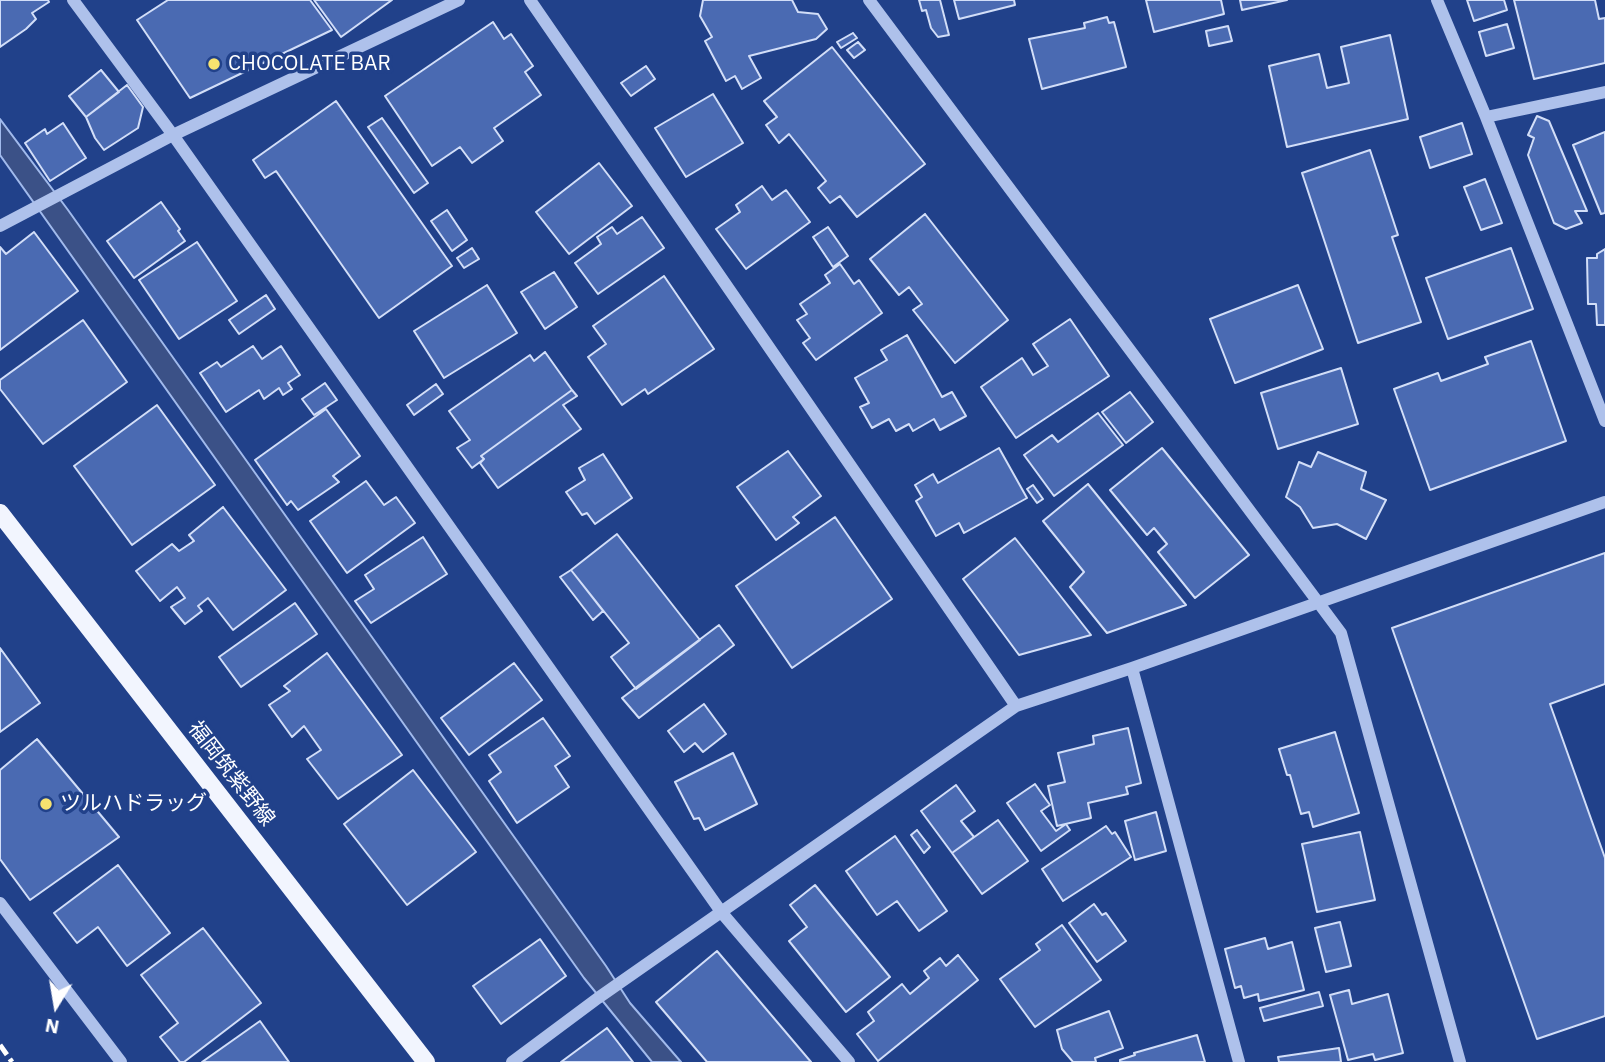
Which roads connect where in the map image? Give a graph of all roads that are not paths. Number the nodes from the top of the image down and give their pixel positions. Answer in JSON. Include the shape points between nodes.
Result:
{"nodes":[{"id":1,"x":72,"y":0,"type":"edge"},
{"id":2,"x":459,"y":0,"type":"edge"},
{"id":3,"x":530,"y":0,"type":"edge"},
{"id":4,"x":869,"y":0,"type":"edge"},
{"id":5,"x":1437,"y":0,"type":"edge"},
{"id":6,"x":1605,"y":92,"type":"edge"},
{"id":7,"x":1486,"y":117,"type":"junction"},
{"id":8,"x":173,"y":135,"type":"junction"},
{"id":9,"x":0,"y":226,"type":"edge"},
{"id":10,"x":1605,"y":421,"type":"edge"},
{"id":11,"x":1605,"y":502,"type":"edge"},
{"id":12,"x":0,"y":513,"type":"edge"},
{"id":13,"x":1319,"y":601,"type":"junction"},
{"id":14,"x":1132,"y":668,"type":"junction"},
{"id":15,"x":1016,"y":706,"type":"junction"},
{"id":16,"x":0,"y":902,"type":"edge"},
{"id":17,"x":722,"y":913,"type":"junction"},
{"id":18,"x":121,"y":1062,"type":"edge"},
{"id":19,"x":426,"y":1062,"type":"edge"},
{"id":20,"x":512,"y":1062,"type":"edge"},
{"id":21,"x":849,"y":1062,"type":"edge"},
{"id":22,"x":1239,"y":1062,"type":"edge"},
{"id":23,"x":1460,"y":1062,"type":"edge"}],
"edges":[{"from":1,"to":8,"type":"street"},
{"from":2,"to":8,"type":"street"},
{"from":3,"to":15,"type":"street"},
{"from":4,"to":13,"type":"street"},
{"from":5,"to":7,"type":"street"},
{"from":6,"to":7,"type":"street"},
{"from":7,"to":10,"type":"street"},
{"from":8,"to":9,"type":"street"},
{"from":8,"to":17,"type":"street"},
{"from":11,"to":13,"type":"street"},
{"from":12,"to":19,"type":"main road","name":"福岡筑紫野線"},
{"from":13,"to":14,"type":"street"},
{"from":13,"to":23,"type":"street","via":[[1341,633]]},
{"from":14,"to":15,"type":"street"},
{"from":14,"to":22,"type":"street"},
{"from":15,"to":17,"type":"street"},
{"from":16,"to":18,"type":"street"},
{"from":17,"to":20,"type":"street"},
{"from":17,"to":21,"type":"street"}]}
